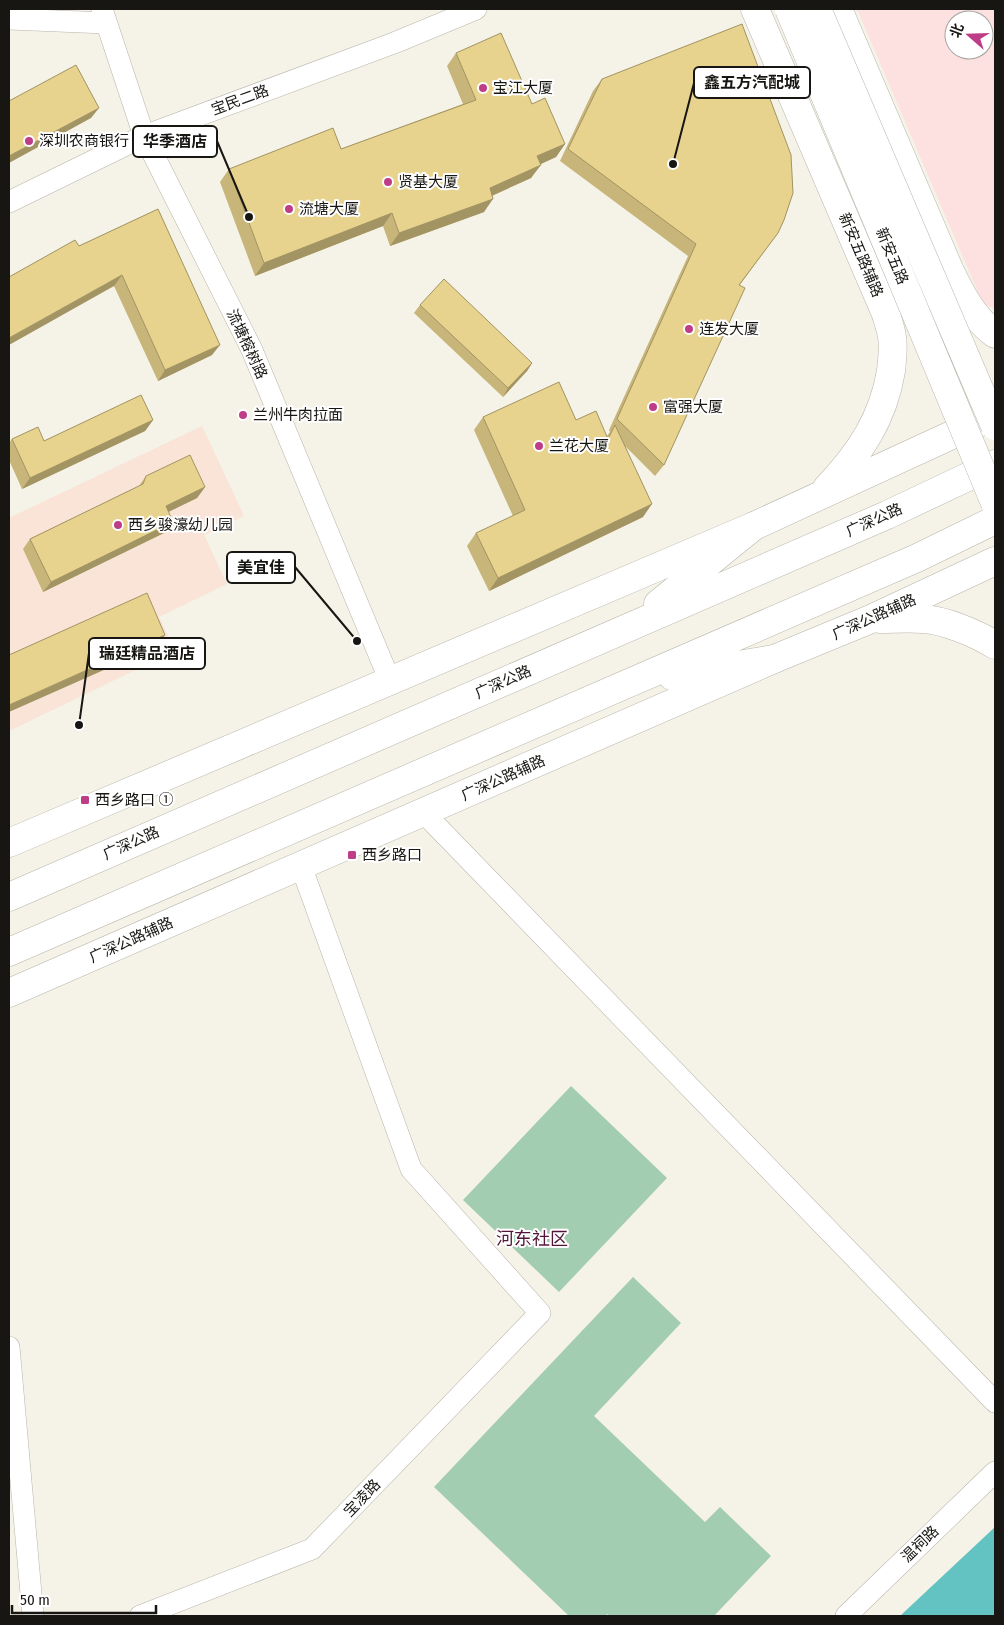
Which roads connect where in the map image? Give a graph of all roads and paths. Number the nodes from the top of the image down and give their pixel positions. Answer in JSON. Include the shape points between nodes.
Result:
{"nodes":[{"id":1,"x":476,"y":9,"type":"edge"},
{"id":2,"x":755,"y":9,"type":"edge"},
{"id":3,"x":789,"y":9,"type":"edge"},
{"id":4,"x":817,"y":9,"type":"edge"},
{"id":5,"x":838,"y":9,"type":"edge"},
{"id":6,"x":104,"y":16,"type":"edge"},
{"id":7,"x":9,"y":19,"type":"edge"},
{"id":8,"x":144,"y":136,"type":"junction"},
{"id":9,"x":9,"y":202,"type":"edge"},
{"id":10,"x":995,"y":334,"type":"edge"},
{"id":11,"x":995,"y":415,"type":"edge"},
{"id":12,"x":995,"y":426,"type":"edge"},
{"id":13,"x":995,"y":464,"type":"edge"},
{"id":14,"x":820,"y":496,"type":"junction"},
{"id":15,"x":995,"y":503,"type":"edge"},
{"id":16,"x":995,"y":520,"type":"edge"},
{"id":17,"x":754,"y":526,"type":"junction"},
{"id":18,"x":995,"y":560,"type":"edge"},
{"id":19,"x":871,"y":619,"type":"junction"},
{"id":20,"x":632,"y":626,"type":"junction"},
{"id":21,"x":995,"y":645,"type":"edge"},
{"id":22,"x":774,"y":659,"type":"junction"},
{"id":23,"x":390,"y":681,"type":"junction"},
{"id":24,"x":634,"y":682,"type":"junction"},
{"id":25,"x":423,"y":812,"type":"junction"},
{"id":26,"x":9,"y":842,"type":"edge"},
{"id":27,"x":301,"y":866,"type":"junction"},
{"id":28,"x":9,"y":897,"type":"edge"},
{"id":29,"x":9,"y":952,"type":"edge"},
{"id":30,"x":9,"y":993,"type":"edge"},
{"id":31,"x":9,"y":1347,"type":"edge"},
{"id":32,"x":995,"y":1402,"type":"edge"},
{"id":33,"x":995,"y":1472,"type":"edge"},
{"id":34,"x":33,"y":1616,"type":"edge"},
{"id":35,"x":140,"y":1616,"type":"edge"},
{"id":36,"x":846,"y":1616,"type":"edge"}],
"edges":[{"from":1,"to":8,"type":"street","name":"宝民二路"},
{"from":2,"to":14,"type":"main road","name":"新安五路辅路","via":[[886,314],[892,336],[893,359],[880,413],[862,447]]},
{"from":3,"to":15,"type":"main road","name":"新安五路","bridge":true},
{"from":4,"to":12,"type":"main road","name":"新安五路","bridge":true},
{"from":5,"to":10,"type":"main road","via":[[948,270],[963,300],[984,326]]},
{"from":6,"to":7,"type":"street"},
{"from":6,"to":8,"type":"street","name":"流塘榕树路"},
{"from":8,"to":9,"type":"street","name":"宝民二路"},
{"from":8,"to":23,"type":"street","name":"流塘榕树路","via":[[252,350]]},
{"from":11,"to":14,"type":"main road"},
{"from":13,"to":20,"type":"main road","name":"广深公路","via":[[887,515]]},
{"from":14,"to":17,"type":"main road"},
{"from":16,"to":24,"type":"main road"},
{"from":17,"to":20,"type":"main road"},
{"from":17,"to":23,"type":"main road"},
{"from":18,"to":19,"type":"main road","name":"广深公路辅路"},
{"from":19,"to":21,"type":"main road","via":[[925,619],[983,637]]},
{"from":19,"to":22,"type":"main road","name":"广深公路辅路"},
{"from":20,"to":28,"type":"main road","name":"广深公路"},
{"from":22,"to":24,"type":"main road"},
{"from":22,"to":25,"type":"main road","name":"广深公路辅路"},
{"from":23,"to":26,"type":"main road"},
{"from":24,"to":29,"type":"main road"},
{"from":25,"to":27,"type":"main road","name":"广深公路辅路"},
{"from":25,"to":32,"type":"street"},
{"from":27,"to":30,"type":"main road","name":"广深公路辅路"},
{"from":27,"to":35,"type":"street","name":"宝凌路","via":[[412,1169],[540,1313],[312,1549]]},
{"from":31,"to":34,"type":"street"},
{"from":33,"to":36,"type":"street","name":"温祠路"}]}
